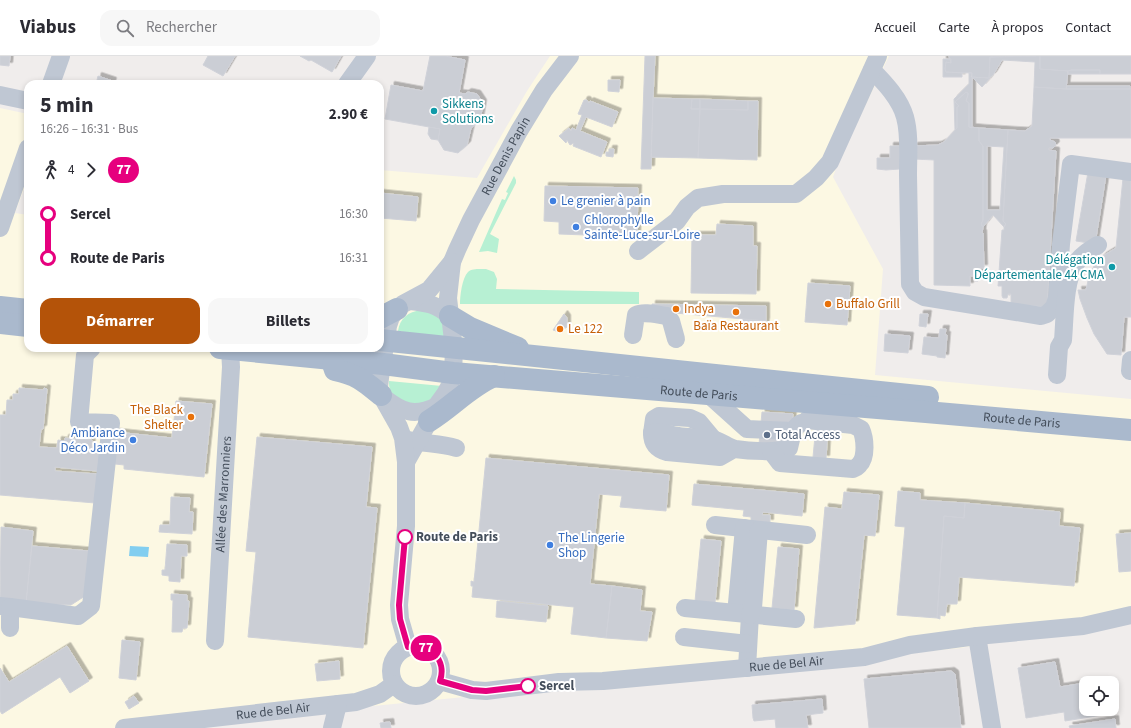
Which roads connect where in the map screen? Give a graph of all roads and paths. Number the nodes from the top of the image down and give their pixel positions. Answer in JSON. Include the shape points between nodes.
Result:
{"nodes":[{"id":1,"x":61,"y":56,"type":"edge"},
{"id":2,"x":367,"y":56,"type":"edge"},
{"id":3,"x":570,"y":56,"type":"edge"},
{"id":4,"x":875,"y":63,"type":"edge"},
{"id":5,"x":52,"y":80,"type":"edge"},
{"id":6,"x":350,"y":80,"type":"edge"},
{"id":7,"x":0,"y":95,"type":"edge"},
{"id":8,"x":24,"y":100,"type":"edge"},
{"id":9,"x":24,"y":159,"type":"edge"},
{"id":10,"x":1131,"y":172,"type":"edge"},
{"id":11,"x":0,"y":228,"type":"edge"},
{"id":12,"x":1098,"y":245,"type":"dead end"},
{"id":13,"x":638,"y":251,"type":"dead end"},
{"id":14,"x":452,"y":262,"type":"junction"},
{"id":15,"x":7,"y":309,"type":"edge"},
{"id":16,"x":396,"y":309,"type":"edge"},
{"id":17,"x":450,"y":316,"type":"junction"},
{"id":18,"x":24,"y":323,"type":"edge"},
{"id":19,"x":632,"y":335,"type":"dead end"},
{"id":20,"x":384,"y":337,"type":"edge"},
{"id":21,"x":676,"y":339,"type":"dead end"},
{"id":22,"x":384,"y":340,"type":"edge"},
{"id":23,"x":454,"y":349,"type":"junction"},
{"id":24,"x":85,"y":352,"type":"edge"},
{"id":25,"x":226,"y":352,"type":"edge"},
{"id":26,"x":260,"y":352,"type":"edge"},
{"id":27,"x":383,"y":352,"type":"edge"},
{"id":28,"x":537,"y":356,"type":"junction"},
{"id":29,"x":331,"y":360,"type":"junction"},
{"id":30,"x":383,"y":364,"type":"junction"},
{"id":31,"x":453,"y":373,"type":"junction"},
{"id":32,"x":1057,"y":374,"type":"dead end"},
{"id":33,"x":494,"y":376,"type":"junction"},
{"id":34,"x":707,"y":394,"type":"junction"},
{"id":35,"x":380,"y":395,"type":"junction"},
{"id":36,"x":825,"y":403,"type":"junction"},
{"id":37,"x":433,"y":413,"type":"junction"},
{"id":38,"x":1131,"y":417,"type":"edge"},
{"id":39,"x":807,"y":420,"type":"junction"},
{"id":40,"x":1131,"y":430,"type":"edge"},
{"id":41,"x":793,"y":432,"type":"junction"},
{"id":42,"x":410,"y":440,"type":"junction"},
{"id":43,"x":456,"y":448,"type":"dead end"},
{"id":44,"x":734,"y":448,"type":"junction"},
{"id":45,"x":771,"y":452,"type":"junction"},
{"id":46,"x":715,"y":525,"type":"dead end"},
{"id":47,"x":752,"y":529,"type":"junction"},
{"id":48,"x":807,"y":535,"type":"dead end"},
{"id":49,"x":5,"y":606,"type":"edge"},
{"id":50,"x":685,"y":608,"type":"dead end"},
{"id":51,"x":750,"y":615,"type":"junction"},
{"id":52,"x":1131,"y":615,"type":"edge"},
{"id":53,"x":796,"y":619,"type":"dead end"},
{"id":54,"x":10,"y":628,"type":"dead end"},
{"id":55,"x":978,"y":636,"type":"junction"},
{"id":56,"x":684,"y":637,"type":"dead end"},
{"id":57,"x":215,"y":641,"type":"dead end"},
{"id":58,"x":748,"y":644,"type":"junction"},
{"id":59,"x":408,"y":647,"type":"junction"},
{"id":60,"x":747,"y":668,"type":"junction"},
{"id":61,"x":440,"y":681,"type":"junction"},
{"id":62,"x":394,"y":684,"type":"junction"},
{"id":63,"x":338,"y":704,"type":"junction"},
{"id":64,"x":124,"y":728,"type":"edge"},
{"id":65,"x":332,"y":728,"type":"edge"},
{"id":66,"x":992,"y":728,"type":"edge"}],
"edges":[{"from":1,"to":5,"type":"street"},
{"from":2,"to":6,"type":"street"},
{"from":3,"to":14,"type":"street","name":"Rue Denis Papin","via":[[544,90],[519,131],[471,220]]},
{"from":4,"to":10,"type":"street","via":[[883,82],[905,116],[910,284],[915,292],[924,297],[1041,316],[1047,314],[1054,307],[1057,298],[1071,164]]},
{"from":4,"to":13,"type":"street","via":[[830,162],[816,178],[796,194],[723,194],[698,198],[687,207],[677,221]]},
{"from":7,"to":8,"type":"street"},
{"from":9,"to":11,"type":"street"},
{"from":12,"to":32,"type":"street","via":[[1076,262],[1068,283]]},
{"from":14,"to":16,"type":"street","via":[[429,290]]},
{"from":14,"to":17,"type":"street","via":[[448,298]]},
{"from":15,"to":18,"type":"main road"},
{"from":16,"to":17,"type":"street","via":[[429,303]]},
{"from":16,"to":20,"type":"street"},
{"from":17,"to":23,"type":"street"},
{"from":17,"to":28,"type":"main road","via":[[470,328]]},
{"from":19,"to":21,"type":"street","via":[[636,315],[640,313],[667,316]]},
{"from":22,"to":23,"type":"main road","name":"Route de Paris"},
{"from":23,"to":28,"type":"main road","name":"Route de Paris"},
{"from":23,"to":31,"type":"street"},
{"from":24,"to":49,"type":"street","via":[[79,422],[111,423],[91,606],[78,616]]},
{"from":25,"to":57,"type":"street","name":"Allée des Marronniers","via":[[231,367]]},
{"from":26,"to":29,"type":"main road","name":"Route de Paris"},
{"from":27,"to":30,"type":"street"},
{"from":28,"to":38,"type":"main road","name":"Route de Paris"},
{"from":29,"to":30,"type":"main road","name":"Route de Paris"},
{"from":29,"to":35,"type":"main road","via":[[335,370],[361,379]]},
{"from":30,"to":31,"type":"main road","name":"Route de Paris"},
{"from":30,"to":35,"type":"street"},
{"from":31,"to":33,"type":"main road","name":"Route de Paris"},
{"from":31,"to":37,"type":"street","via":[[448,388]]},
{"from":33,"to":34,"type":"main road","name":"Route de Paris"},
{"from":33,"to":37,"type":"main road","via":[[467,392],[440,414]]},
{"from":34,"to":36,"type":"main road","name":"Route de Paris"},
{"from":34,"to":41,"type":"street","via":[[747,429]]},
{"from":35,"to":37,"type":"street","via":[[400,409],[409,412],[427,410]]},
{"from":35,"to":42,"type":"street"},
{"from":36,"to":39,"type":"street"},
{"from":36,"to":40,"type":"main road","name":"Route de Paris"},
{"from":37,"to":42,"type":"street"},
{"from":39,"to":41,"type":"street","via":[[798,424]]},
{"from":39,"to":45,"type":"street","via":[[853,425],[861,429],[864,435],[864,450],[859,466],[853,469],[780,463]]},
{"from":41,"to":45,"type":"street","via":[[789,448]]},
{"from":42,"to":43,"type":"street"},
{"from":42,"to":59,"type":"street","via":[[406,462],[406,526],[399,605]]},
{"from":44,"to":44,"type":"street","via":[[720,457],[667,452],[659,450],[654,444],[652,432],[714,440]]},
{"from":44,"to":45,"type":"street"},
{"from":46,"to":47,"type":"street"},
{"from":47,"to":48,"type":"street"},
{"from":47,"to":51,"type":"street","via":[[753,608]]},
{"from":49,"to":54,"type":"street"},
{"from":50,"to":51,"type":"street"},
{"from":51,"to":53,"type":"street"},
{"from":51,"to":58,"type":"street"},
{"from":52,"to":55,"type":"street","name":"Rue de Bel Air","via":[[1084,626],[1016,625]]},
{"from":55,"to":60,"type":"street","name":"Rue de Bel Air","via":[[910,645],[864,657]]},
{"from":55,"to":66,"type":"street"},
{"from":56,"to":58,"type":"street"},
{"from":58,"to":60,"type":"street"},
{"from":59,"to":61,"type":"street","via":[[423,647],[436,655],[441,667]]},
{"from":59,"to":62,"type":"street","via":[[393,660],[391,671]]},
{"from":60,"to":61,"type":"street","name":"Rue de Bel Air","via":[[603,681],[559,682],[486,691]]},
{"from":61,"to":62,"type":"street","via":[[437,687],[418,697],[406,695]]},
{"from":62,"to":63,"type":"street","name":"Rue de Bel Air","via":[[380,694],[356,702]]},
{"from":63,"to":64,"type":"street","name":"Rue de Bel Air"},
{"from":63,"to":65,"type":"street"}]}
